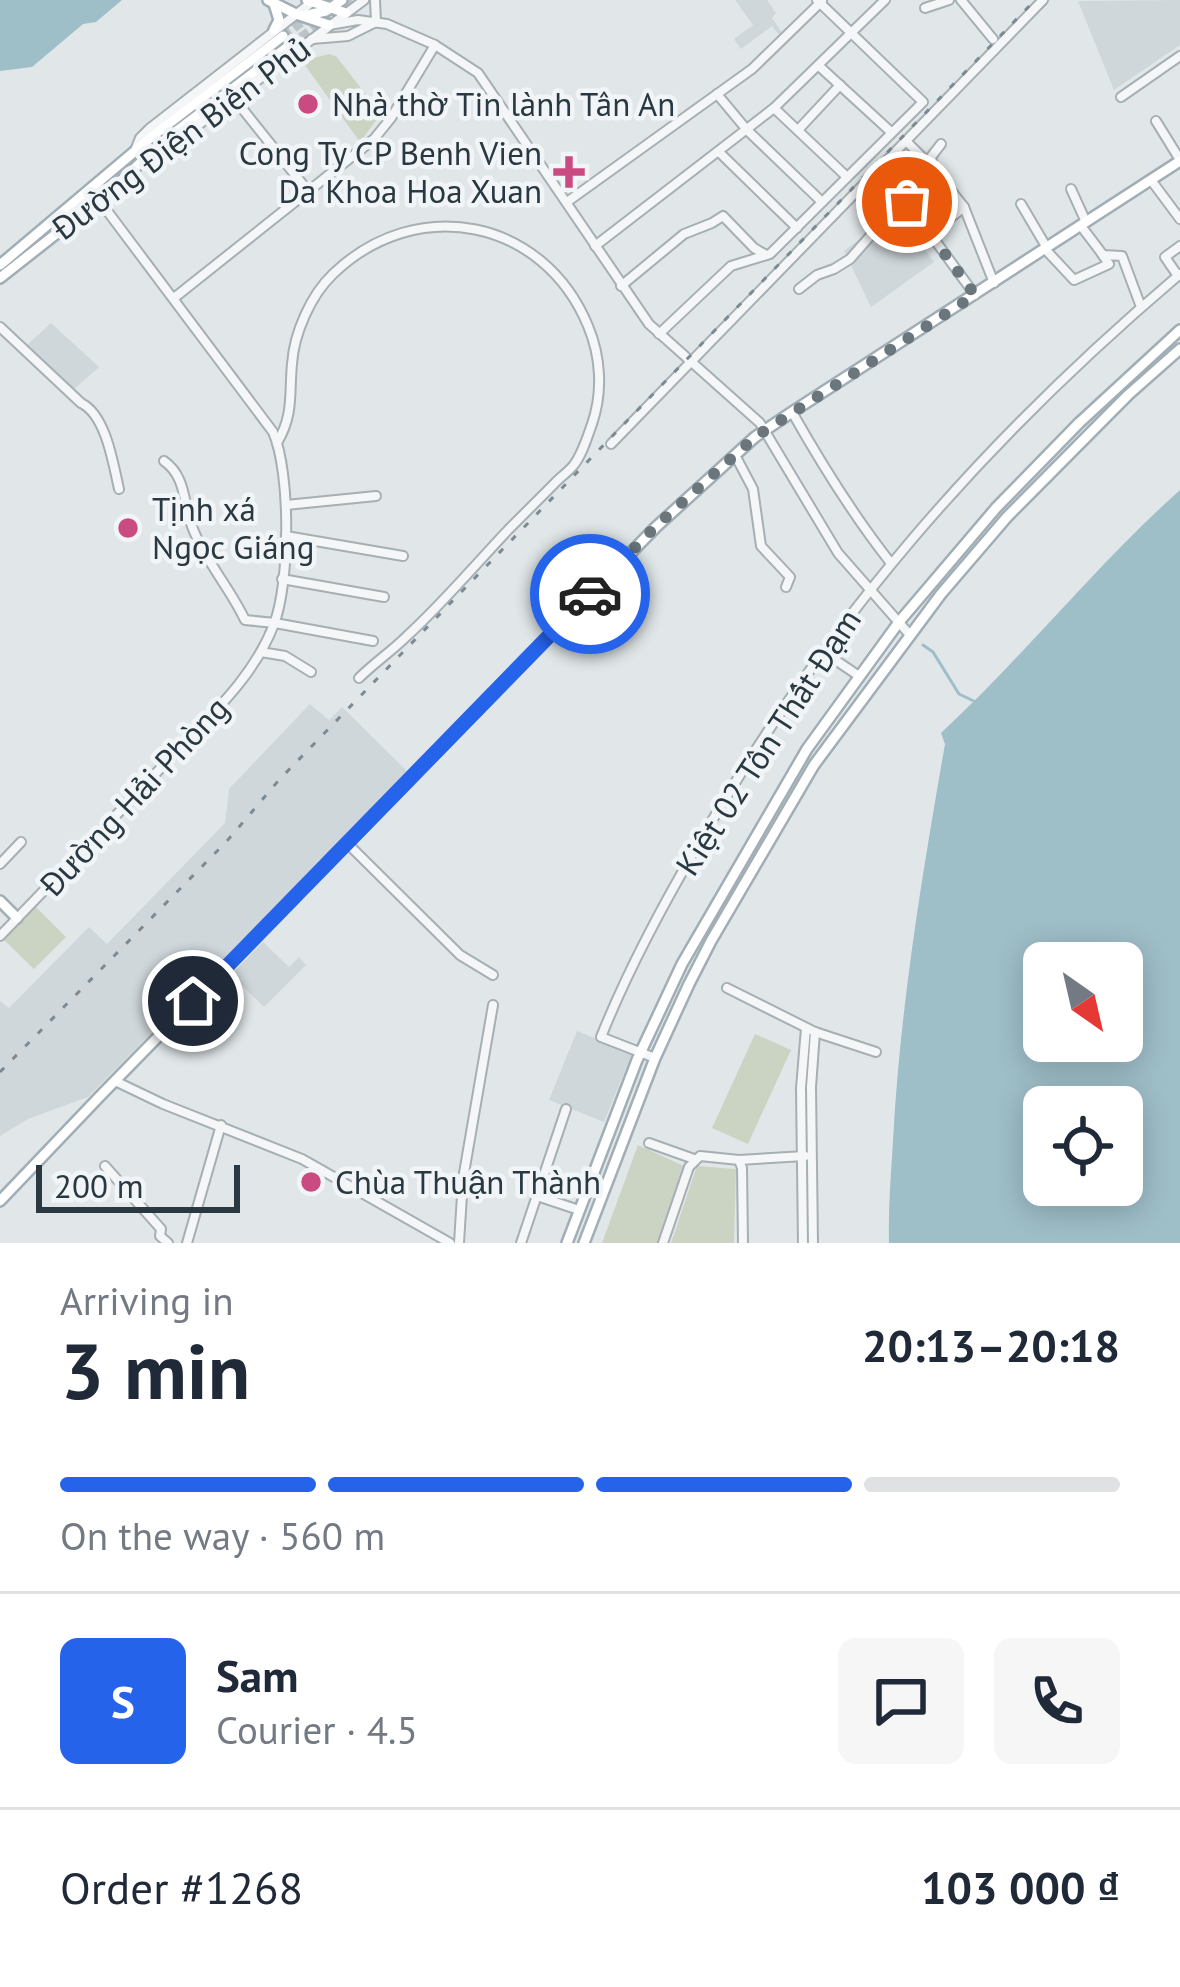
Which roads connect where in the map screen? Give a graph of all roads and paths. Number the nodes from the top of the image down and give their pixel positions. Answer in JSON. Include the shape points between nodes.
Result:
{"nodes":[{"id":1,"x":343,"y":0,"type":"edge"},
{"id":2,"x":364,"y":0,"type":"edge"},
{"id":3,"x":375,"y":0,"type":"edge"},
{"id":4,"x":885,"y":0,"type":"edge"},
{"id":5,"x":949,"y":0,"type":"edge"},
{"id":6,"x":961,"y":0,"type":"edge"},
{"id":7,"x":1043,"y":0,"type":"edge"},
{"id":8,"x":312,"y":1,"type":"edge"},
{"id":9,"x":820,"y":1,"type":"edge"},
{"id":10,"x":271,"y":2,"type":"edge"},
{"id":11,"x":331,"y":8,"type":"junction"},
{"id":12,"x":925,"y":8,"type":"dead end"},
{"id":13,"x":296,"y":14,"type":"junction"},
{"id":14,"x":346,"y":14,"type":"junction"},
{"id":15,"x":358,"y":20,"type":"junction"},
{"id":16,"x":376,"y":22,"type":"junction"},
{"id":17,"x":329,"y":25,"type":"junction"},
{"id":18,"x":852,"y":34,"type":"junction"},
{"id":19,"x":282,"y":37,"type":"junction"},
{"id":20,"x":310,"y":39,"type":"junction"},
{"id":21,"x":993,"y":39,"type":"dead end"},
{"id":22,"x":435,"y":45,"type":"junction"},
{"id":23,"x":1180,"y":56,"type":"edge"},
{"id":24,"x":819,"y":66,"type":"junction"},
{"id":25,"x":840,"y":85,"type":"junction"},
{"id":26,"x":717,"y":94,"type":"junction"},
{"id":27,"x":233,"y":97,"type":"junction"},
{"id":28,"x":1121,"y":97,"type":"dead end"},
{"id":29,"x":774,"y":108,"type":"junction"},
{"id":30,"x":1156,"y":122,"type":"dead end"},
{"id":31,"x":747,"y":130,"type":"junction"},
{"id":32,"x":798,"y":130,"type":"junction"},
{"id":33,"x":891,"y":132,"type":"junction"},
{"id":34,"x":907,"y":142,"type":"junction"},
{"id":35,"x":940,"y":144,"type":"dead end"},
{"id":36,"x":718,"y":152,"type":"junction"},
{"id":37,"x":147,"y":157,"type":"junction"},
{"id":38,"x":1180,"y":160,"type":"edge"},
{"id":39,"x":936,"y":171,"type":"junction"},
{"id":40,"x":847,"y":177,"type":"junction"},
{"id":41,"x":1151,"y":180,"type":"junction"},
{"id":42,"x":1071,"y":189,"type":"dead end"},
{"id":43,"x":308,"y":191,"type":"junction"},
{"id":44,"x":99,"y":200,"type":"junction"},
{"id":45,"x":567,"y":202,"type":"junction"},
{"id":46,"x":823,"y":202,"type":"junction"},
{"id":47,"x":907,"y":202,"type":"junction"},
{"id":48,"x":1022,"y":204,"type":"dead end"},
{"id":49,"x":964,"y":207,"type":"junction"},
{"id":50,"x":1180,"y":220,"type":"edge"},
{"id":51,"x":1083,"y":224,"type":"junction"},
{"id":52,"x":797,"y":228,"type":"junction"},
{"id":53,"x":930,"y":234,"type":"junction"},
{"id":54,"x":1180,"y":245,"type":"edge"},
{"id":55,"x":595,"y":246,"type":"junction"},
{"id":56,"x":1046,"y":248,"type":"junction"},
{"id":57,"x":1102,"y":254,"type":"junction"},
{"id":58,"x":767,"y":256,"type":"junction"},
{"id":59,"x":0,"y":265,"type":"edge"},
{"id":60,"x":1179,"y":275,"type":"edge"},
{"id":61,"x":0,"y":278,"type":"edge"},
{"id":62,"x":994,"y":283,"type":"junction"},
{"id":63,"x":621,"y":286,"type":"junction"},
{"id":64,"x":799,"y":289,"type":"dead end"},
{"id":65,"x":975,"y":295,"type":"junction"},
{"id":66,"x":174,"y":298,"type":"junction"},
{"id":67,"x":1141,"y":307,"type":"junction"},
{"id":68,"x":0,"y":327,"type":"edge"},
{"id":69,"x":1180,"y":330,"type":"edge"},
{"id":70,"x":659,"y":334,"type":"junction"},
{"id":71,"x":1180,"y":350,"type":"edge"},
{"id":72,"x":691,"y":363,"type":"junction"},
{"id":73,"x":792,"y":412,"type":"junction"},
{"id":74,"x":764,"y":430,"type":"junction"},
{"id":75,"x":1070,"y":431,"type":"junction"},
{"id":76,"x":1080,"y":441,"type":"junction"},
{"id":77,"x":277,"y":443,"type":"junction"},
{"id":78,"x":611,"y":444,"type":"dead end"},
{"id":79,"x":735,"y":455,"type":"junction"},
{"id":80,"x":164,"y":461,"type":"dead end"},
{"id":81,"x":119,"y":489,"type":"dead end"},
{"id":82,"x":376,"y":496,"type":"dead end"},
{"id":83,"x":286,"y":505,"type":"junction"},
{"id":84,"x":286,"y":536,"type":"junction"},
{"id":85,"x":403,"y":556,"type":"dead end"},
{"id":86,"x":890,"y":562,"type":"junction"},
{"id":87,"x":282,"y":579,"type":"junction"},
{"id":88,"x":786,"y":587,"type":"dead end"},
{"id":89,"x":869,"y":589,"type":"junction"},
{"id":90,"x":384,"y":597,"type":"dead end"},
{"id":91,"x":275,"y":622,"type":"junction"},
{"id":92,"x":898,"y":622,"type":"junction"},
{"id":93,"x":910,"y":634,"type":"junction"},
{"id":94,"x":373,"y":641,"type":"dead end"},
{"id":95,"x":822,"y":650,"type":"junction"},
{"id":96,"x":261,"y":652,"type":"junction"},
{"id":97,"x":311,"y":672,"type":"dead end"},
{"id":98,"x":859,"y":676,"type":"junction"},
{"id":99,"x":359,"y":678,"type":"dead end"},
{"id":100,"x":21,"y":842,"type":"dead end"},
{"id":101,"x":751,"y":842,"type":"junction"},
{"id":102,"x":347,"y":844,"type":"junction"},
{"id":103,"x":765,"y":849,"type":"junction"},
{"id":104,"x":0,"y":864,"type":"edge"},
{"id":105,"x":0,"y":901,"type":"edge"},
{"id":106,"x":17,"y":918,"type":"junction"},
{"id":107,"x":0,"y":936,"type":"edge"},
{"id":108,"x":493,"y":975,"type":"dead end"},
{"id":109,"x":727,"y":988,"type":"dead end"},
{"id":110,"x":493,"y":1005,"type":"dead end"},
{"id":111,"x":810,"y":1030,"type":"junction"},
{"id":112,"x":876,"y":1052,"type":"dead end"},
{"id":113,"x":640,"y":1053,"type":"junction"},
{"id":114,"x":655,"y":1058,"type":"junction"},
{"id":115,"x":115,"y":1081,"type":"junction"},
{"id":116,"x":566,"y":1109,"type":"dead end"},
{"id":117,"x":221,"y":1125,"type":"junction"},
{"id":118,"x":649,"y":1143,"type":"dead end"},
{"id":119,"x":807,"y":1156,"type":"junction"},
{"id":120,"x":697,"y":1158,"type":"junction"},
{"id":121,"x":739,"y":1160,"type":"junction"},
{"id":122,"x":105,"y":1166,"type":"dead end"},
{"id":123,"x":537,"y":1196,"type":"junction"},
{"id":124,"x":0,"y":1201,"type":"edge"},
{"id":125,"x":579,"y":1210,"type":"junction"},
{"id":126,"x":168,"y":1243,"type":"edge"},
{"id":127,"x":187,"y":1243,"type":"edge"},
{"id":128,"x":455,"y":1243,"type":"edge"},
{"id":129,"x":521,"y":1243,"type":"edge"},
{"id":130,"x":567,"y":1243,"type":"edge"},
{"id":131,"x":584,"y":1243,"type":"edge"},
{"id":132,"x":664,"y":1243,"type":"edge"},
{"id":133,"x":743,"y":1243,"type":"edge"},
{"id":134,"x":803,"y":1243,"type":"edge"},
{"id":135,"x":813,"y":1243,"type":"edge"}],
"edges":[{"from":1,"to":11,"type":"main road"},
{"from":2,"to":14,"type":"street","name":"Đường Điện Biên Phủ"},
{"from":3,"to":16,"type":"street"},
{"from":4,"to":18,"type":"street"},
{"from":5,"to":12,"type":"street"},
{"from":6,"to":21,"type":"street"},
{"from":7,"to":34,"type":"street"},
{"from":8,"to":11,"type":"main road"},
{"from":8,"to":13,"type":"street","name":"Đường Điện Biên Phủ"},
{"from":9,"to":18,"type":"street"},
{"from":9,"to":26,"type":"street"},
{"from":10,"to":13,"type":"main road"},
{"from":10,"to":19,"type":"main road"},
{"from":11,"to":13,"type":"main road"},
{"from":11,"to":14,"type":"main road"},
{"from":13,"to":17,"type":"main road"},
{"from":13,"to":19,"type":"street","name":"Đường Điện Biên Phủ"},
{"from":14,"to":15,"type":"street"},
{"from":14,"to":17,"type":"street","name":"Đường Điện Biên Phủ"},
{"from":15,"to":16,"type":"street"},
{"from":15,"to":17,"type":"street"},
{"from":16,"to":20,"type":"street","via":[[348,36]]},
{"from":16,"to":22,"type":"street"},
{"from":17,"to":20,"type":"street","name":"Đường Điện Biên Phủ"},
{"from":18,"to":24,"type":"street"},
{"from":18,"to":33,"type":"street","via":[[923,102]]},
{"from":19,"to":37,"type":"main road"},
{"from":19,"to":59,"type":"main road","name":"Đường Điện Biên Phủ"},
{"from":20,"to":27,"type":"street","name":"Đường Điện Biên Phủ"},
{"from":22,"to":43,"type":"street","via":[[374,139]]},
{"from":22,"to":45,"type":"street","via":[[485,81]]},
{"from":23,"to":28,"type":"street"},
{"from":24,"to":25,"type":"street"},
{"from":24,"to":29,"type":"street"},
{"from":25,"to":32,"type":"street"},
{"from":25,"to":33,"type":"street"},
{"from":26,"to":31,"type":"street"},
{"from":26,"to":45,"type":"street"},
{"from":27,"to":37,"type":"street","name":"Đường Điện Biên Phủ"},
{"from":27,"to":43,"type":"street"},
{"from":29,"to":31,"type":"street"},
{"from":29,"to":32,"type":"street"},
{"from":30,"to":38,"type":"street"},
{"from":31,"to":36,"type":"street"},
{"from":31,"to":46,"type":"street"},
{"from":32,"to":40,"type":"street"},
{"from":33,"to":40,"type":"street"},
{"from":34,"to":39,"type":"street"},
{"from":34,"to":72,"type":"street"},
{"from":35,"to":39,"type":"street","via":[[931,158]]},
{"from":36,"to":52,"type":"street"},
{"from":36,"to":55,"type":"street"},
{"from":37,"to":44,"type":"main road","name":"Đường Điện Biên Phủ"},
{"from":38,"to":41,"type":"main road"},
{"from":39,"to":47,"type":"street"},
{"from":39,"to":49,"type":"street"},
{"from":40,"to":46,"type":"street"},
{"from":41,"to":50,"type":"street"},
{"from":41,"to":51,"type":"main road"},
{"from":42,"to":51,"type":"street"},
{"from":43,"to":66,"type":"street"},
{"from":44,"to":61,"type":"main road","name":"Đường Điện Biên Phủ"},
{"from":44,"to":66,"type":"street","name":"Đường Hải Phòng"},
{"from":45,"to":55,"type":"street"},
{"from":46,"to":52,"type":"street"},
{"from":47,"to":53,"type":"street"},
{"from":47,"to":64,"type":"street","via":[[850,259]]},
{"from":48,"to":56,"type":"street"},
{"from":49,"to":53,"type":"street"},
{"from":49,"to":62,"type":"street"},
{"from":51,"to":56,"type":"main road"},
{"from":51,"to":57,"type":"street"},
{"from":52,"to":58,"type":"street"},
{"from":53,"to":65,"type":"street"},
{"from":54,"to":60,"type":"street","via":[[1165,257]]},
{"from":55,"to":63,"type":"street"},
{"from":56,"to":57,"type":"street","via":[[1074,280],[1109,264]]},
{"from":56,"to":62,"type":"main road"},
{"from":57,"to":67,"type":"street","via":[[1122,256]]},
{"from":58,"to":63,"type":"street","via":[[723,216],[684,234]]},
{"from":58,"to":70,"type":"street","via":[[731,266]]},
{"from":60,"to":67,"type":"street","name":"Kiệt 02 Tôn Thất Đạm"},
{"from":62,"to":65,"type":"main road"},
{"from":63,"to":70,"type":"street"},
{"from":65,"to":73,"type":"main road"},
{"from":66,"to":77,"type":"street","name":"Đường Hải Phòng"},
{"from":67,"to":86,"type":"street","name":"Kiệt 02 Tôn Thất Đạm","via":[[1021,419]]},
{"from":68,"to":81,"type":"street","via":[[93,409]]},
{"from":69,"to":75,"type":"main road"},
{"from":70,"to":72,"type":"street"},
{"from":71,"to":76,"type":"main road"},
{"from":72,"to":74,"type":"street"},
{"from":72,"to":78,"type":"street"},
{"from":73,"to":74,"type":"main road"},
{"from":73,"to":86,"type":"street"},
{"from":74,"to":79,"type":"main road"},
{"from":74,"to":89,"type":"street","via":[[821,530]]},
{"from":75,"to":76,"type":"main road"},
{"from":75,"to":92,"type":"main road"},
{"from":76,"to":93,"type":"main road"},
{"from":77,"to":83,"type":"street","name":"Đường Hải Phòng"},
{"from":77,"to":99,"type":"street","via":[[290,417],[293,350],[310,307],[343,266],[400,233],[472,229],[519,245],[564,282],[591,334],[597,399],[576,462]]},
{"from":79,"to":88,"type":"street","via":[[753,489],[761,546],[790,577]]},
{"from":79,"to":102,"type":"main road"},
{"from":80,"to":91,"type":"street","via":[[175,469],[191,527],[245,620]]},
{"from":82,"to":83,"type":"street"},
{"from":83,"to":84,"type":"street","name":"Đường Hải Phòng"},
{"from":84,"to":85,"type":"street"},
{"from":84,"to":87,"type":"street","name":"Đường Hải Phòng"},
{"from":86,"to":89,"type":"street","name":"Kiệt 02 Tôn Thất Đạm"},
{"from":87,"to":90,"type":"street"},
{"from":87,"to":91,"type":"street","name":"Đường Hải Phòng"},
{"from":89,"to":92,"type":"street"},
{"from":89,"to":95,"type":"street","name":"Kiệt 02 Tôn Thất Đạm"},
{"from":91,"to":94,"type":"street"},
{"from":91,"to":96,"type":"street","name":"Đường Hải Phòng"},
{"from":92,"to":93,"type":"street"},
{"from":92,"to":98,"type":"main road"},
{"from":93,"to":103,"type":"main road","via":[[814,765]]},
{"from":95,"to":98,"type":"street"},
{"from":95,"to":113,"type":"street","name":"Kiệt 02 Tôn Thất Đạm","via":[[703,836],[614,1004],[601,1037]]},
{"from":96,"to":97,"type":"street"},
{"from":96,"to":106,"type":"street","name":"Đường Hải Phòng","via":[[206,721]]},
{"from":98,"to":101,"type":"main road"},
{"from":100,"to":104,"type":"street"},
{"from":101,"to":103,"type":"main road"},
{"from":101,"to":113,"type":"main road"},
{"from":102,"to":108,"type":"street","via":[[460,955]]},
{"from":102,"to":115,"type":"main road"},
{"from":103,"to":114,"type":"main road"},
{"from":105,"to":106,"type":"main road"},
{"from":106,"to":107,"type":"street","name":"Đường Hải Phòng"},
{"from":109,"to":111,"type":"street"},
{"from":110,"to":128,"type":"street"},
{"from":111,"to":112,"type":"street"},
{"from":111,"to":119,"type":"street","via":[[801,1088]]},
{"from":113,"to":114,"type":"street"},
{"from":113,"to":125,"type":"main road"},
{"from":114,"to":131,"type":"main road"},
{"from":115,"to":117,"type":"street"},
{"from":115,"to":124,"type":"main road"},
{"from":116,"to":123,"type":"street"},
{"from":117,"to":127,"type":"street"},
{"from":117,"to":128,"type":"street","via":[[302,1159]]},
{"from":118,"to":120,"type":"street"},
{"from":119,"to":121,"type":"street"},
{"from":119,"to":134,"type":"street"},
{"from":119,"to":135,"type":"street"},
{"from":120,"to":121,"type":"street"},
{"from":120,"to":132,"type":"street"},
{"from":121,"to":133,"type":"street"},
{"from":122,"to":126,"type":"street"},
{"from":123,"to":125,"type":"street"},
{"from":123,"to":129,"type":"street"},
{"from":125,"to":130,"type":"main road"}]}
